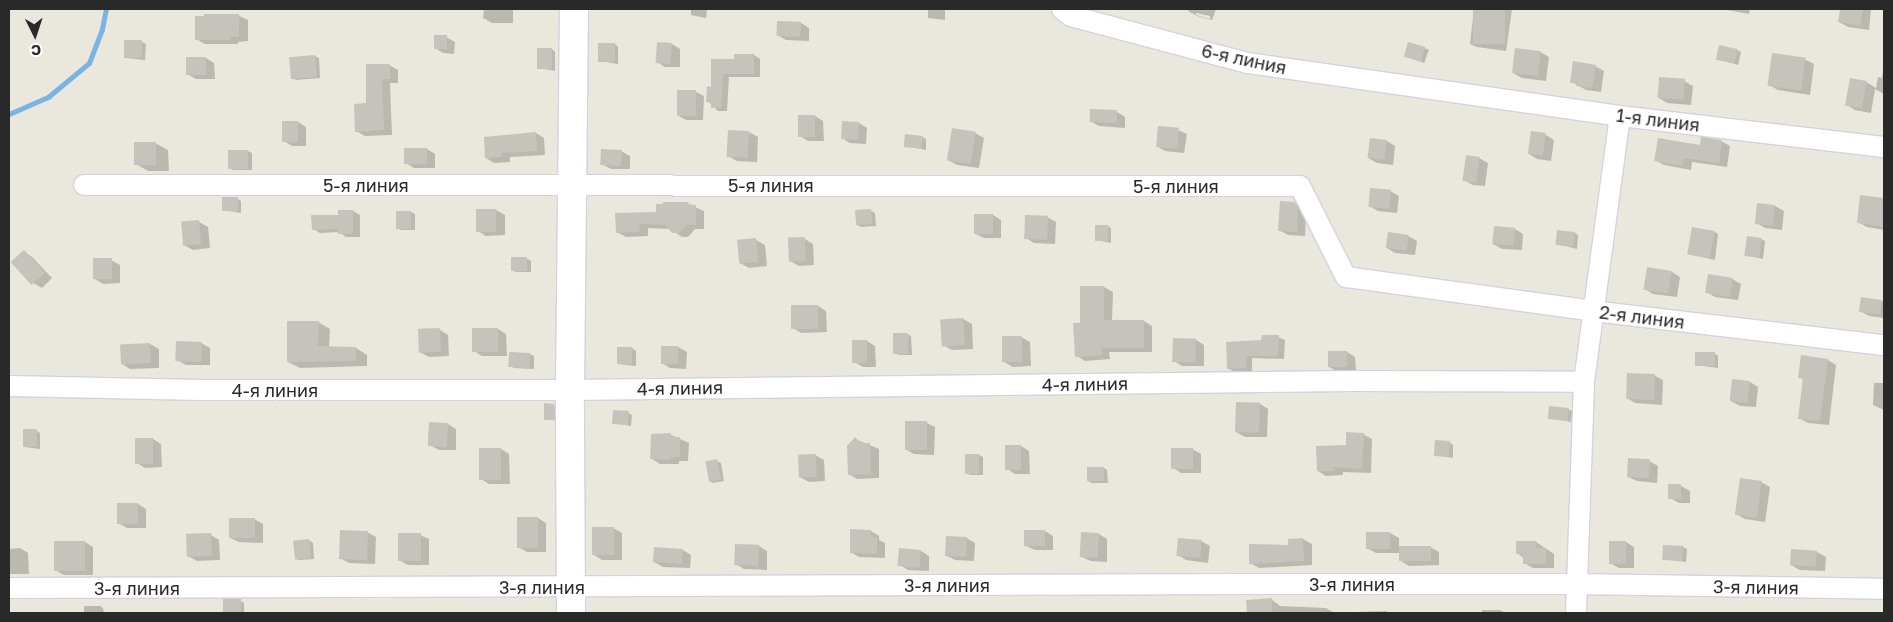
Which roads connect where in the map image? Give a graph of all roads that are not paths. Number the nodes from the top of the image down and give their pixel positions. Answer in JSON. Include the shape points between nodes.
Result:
{"nodes":[{"id":1,"x":574,"y":9,"type":"edge"},
{"id":2,"x":1062,"y":9,"type":"edge"},
{"id":3,"x":1432,"y":89,"type":"joint"},
{"id":4,"x":1620,"y":116,"type":"junction"},
{"id":5,"x":1884,"y":147,"type":"edge"},
{"id":6,"x":84,"y":185,"type":"dead end"},
{"id":7,"x":572,"y":185,"type":"junction"},
{"id":8,"x":1401,"y":285,"type":"joint"},
{"id":9,"x":1593,"y":311,"type":"junction"},
{"id":10,"x":1884,"y":344,"type":"edge"},
{"id":11,"x":1584,"y":382,"type":"junction"},
{"id":12,"x":9,"y":386,"type":"edge"},
{"id":13,"x":570,"y":390,"type":"junction"},
{"id":14,"x":1576,"y":584,"type":"junction"},
{"id":15,"x":9,"y":588,"type":"edge"},
{"id":16,"x":1884,"y":590,"type":"edge"},
{"id":17,"x":571,"y":600,"type":"edge"},
{"id":18,"x":1576,"y":613,"type":"edge"}],
"edges":[{"from":1,"to":7,"type":"street"},
{"from":2,"to":3,"type":"street","name":"6-я линия","via":[[1071,16],[1248,64]]},
{"from":3,"to":4,"type":"street","name":"1-я линия"},
{"from":4,"to":5,"type":"street","name":"1-я линия"},
{"from":4,"to":9,"type":"street"},
{"from":6,"to":7,"type":"street","name":"5-я линия"},
{"from":7,"to":8,"type":"street","name":"5-я линия","via":[[1300,186],[1346,277]]},
{"from":7,"to":13,"type":"street"},
{"from":8,"to":9,"type":"street","name":"2-я линия"},
{"from":9,"to":10,"type":"street","name":"2-я линия"},
{"from":9,"to":11,"type":"street"},
{"from":11,"to":13,"type":"street","name":"4-я линия"},
{"from":11,"to":14,"type":"street"},
{"from":12,"to":13,"type":"street","name":"4-я линия","via":[[202,390]]},
{"from":13,"to":17,"type":"street"},
{"from":14,"to":16,"type":"street","name":"3-я линия"},
{"from":14,"to":17,"type":"street","name":"3-я линия"},
{"from":14,"to":18,"type":"street"},
{"from":15,"to":17,"type":"street","name":"3-я линия"}]}
